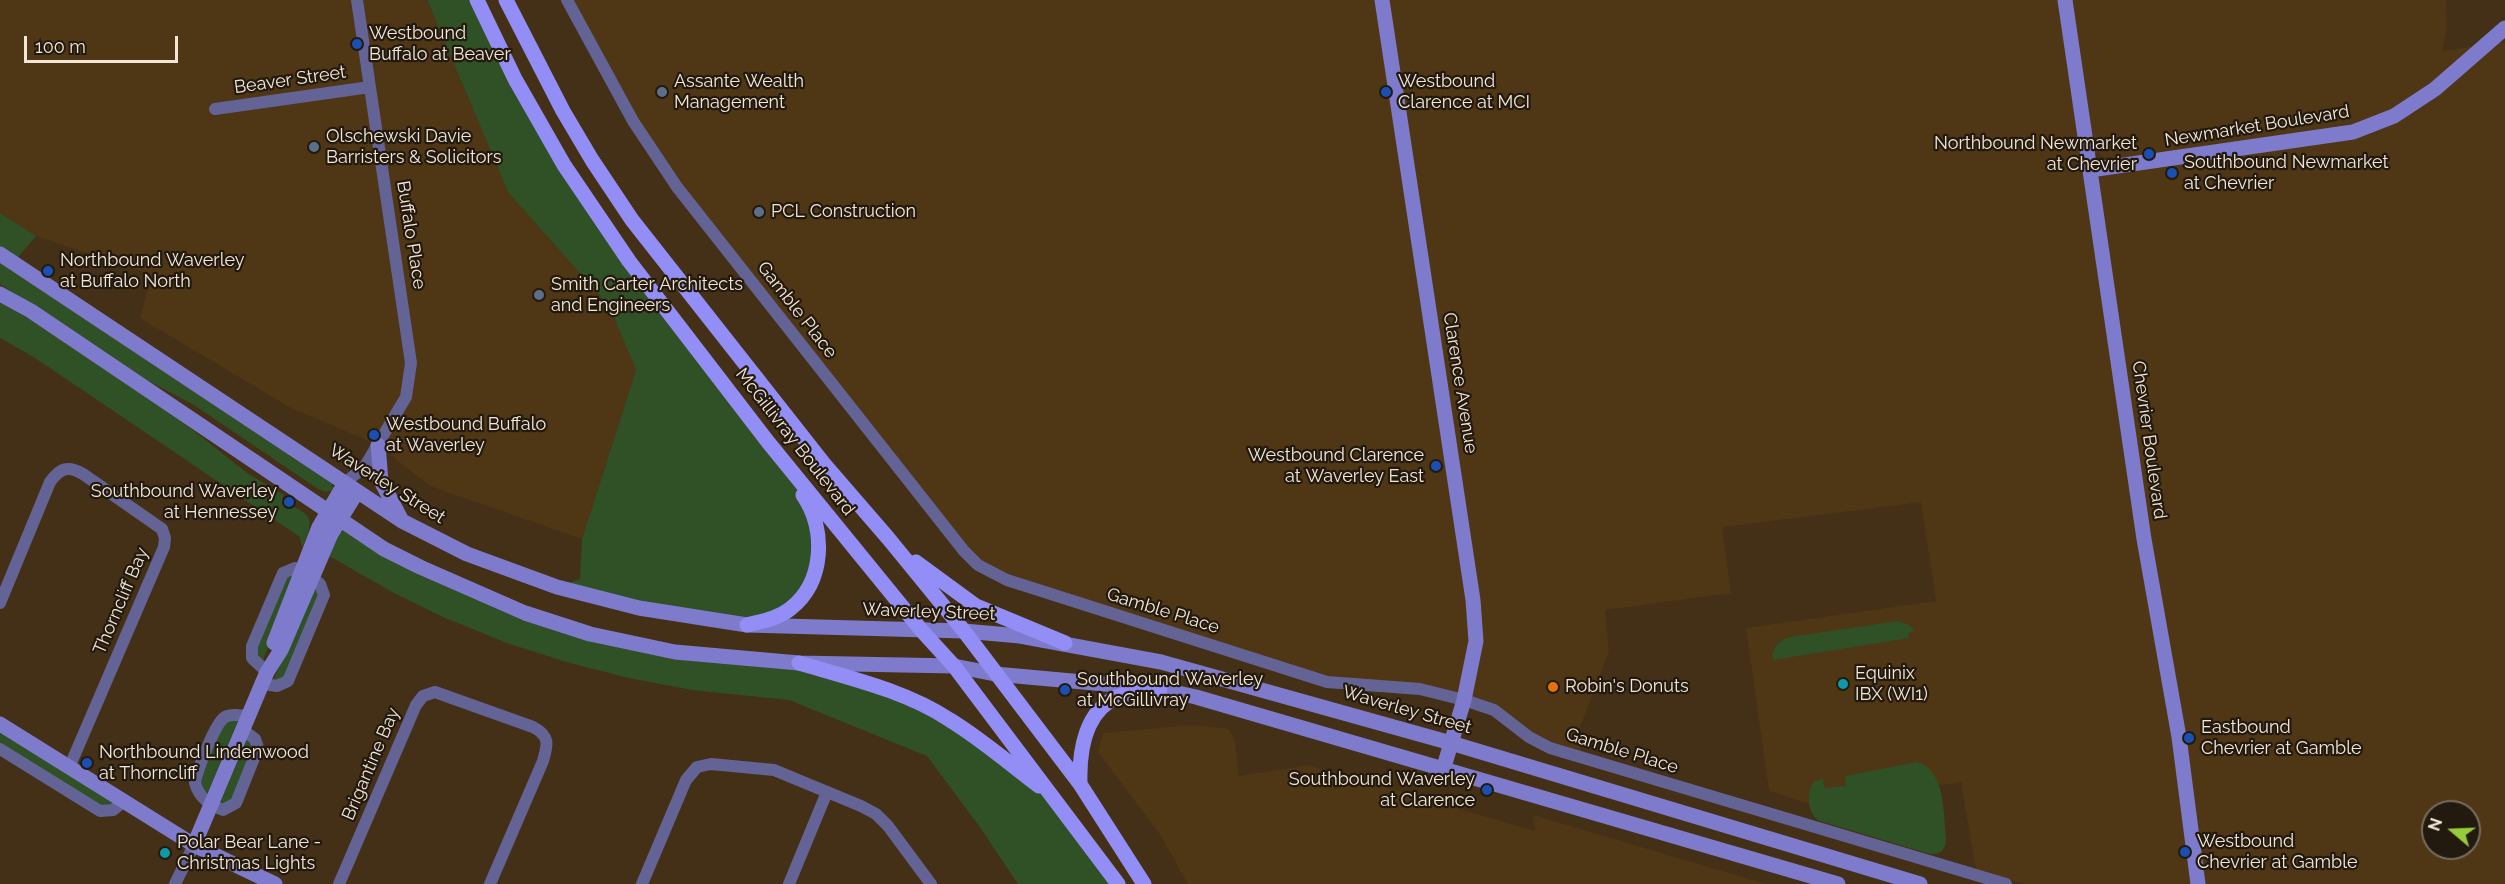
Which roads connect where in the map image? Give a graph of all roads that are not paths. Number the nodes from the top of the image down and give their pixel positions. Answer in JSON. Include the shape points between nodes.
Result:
{"nodes":[{"id":1,"x":357,"y":0,"type":"edge"},
{"id":2,"x":477,"y":0,"type":"edge"},
{"id":3,"x":506,"y":0,"type":"edge"},
{"id":4,"x":567,"y":0,"type":"edge"},
{"id":5,"x":1382,"y":0,"type":"edge"},
{"id":6,"x":2065,"y":0,"type":"edge"},
{"id":7,"x":2505,"y":28,"type":"edge"},
{"id":8,"x":370,"y":87,"type":"junction"},
{"id":9,"x":215,"y":109,"type":"dead end"},
{"id":10,"x":2090,"y":170,"type":"junction"},
{"id":11,"x":0,"y":254,"type":"edge"},
{"id":12,"x":0,"y":294,"type":"edge"},
{"id":13,"x":768,"y":442,"type":"junction"},
{"id":14,"x":378,"y":445,"type":"junction"},
{"id":15,"x":351,"y":487,"type":"junction"},
{"id":16,"x":334,"y":515,"type":"junction"},
{"id":17,"x":402,"y":521,"type":"junction"},
{"id":18,"x":888,"y":538,"type":"junction"},
{"id":19,"x":307,"y":574,"type":"junction"},
{"id":20,"x":0,"y":603,"type":"edge"},
{"id":21,"x":747,"y":625,"type":"junction"},
{"id":22,"x":922,"y":631,"type":"junction"},
{"id":23,"x":964,"y":631,"type":"junction"},
{"id":24,"x":1065,"y":643,"type":"junction"},
{"id":25,"x":799,"y":663,"type":"junction"},
{"id":26,"x":954,"y":666,"type":"junction"},
{"id":27,"x":267,"y":672,"type":"junction"},
{"id":28,"x":995,"y":674,"type":"junction"},
{"id":29,"x":1160,"y":689,"type":"junction"},
{"id":30,"x":1464,"y":700,"type":"junction"},
{"id":31,"x":246,"y":723,"type":"junction"},
{"id":32,"x":0,"y":724,"type":"edge"},
{"id":33,"x":1451,"y":743,"type":"junction"},
{"id":34,"x":0,"y":749,"type":"edge"},
{"id":35,"x":69,"y":768,"type":"junction"},
{"id":36,"x":1443,"y":770,"type":"junction"},
{"id":37,"x":1080,"y":784,"type":"junction"},
{"id":38,"x":827,"y":792,"type":"junction"},
{"id":39,"x":1056,"y":800,"type":"junction"},
{"id":40,"x":123,"y":802,"type":"junction"},
{"id":41,"x":210,"y":805,"type":"junction"},
{"id":42,"x":194,"y":845,"type":"junction"},
{"id":43,"x":175,"y":884,"type":"edge"},
{"id":44,"x":275,"y":884,"type":"edge"},
{"id":45,"x":339,"y":884,"type":"edge"},
{"id":46,"x":490,"y":884,"type":"edge"},
{"id":47,"x":642,"y":884,"type":"edge"},
{"id":48,"x":789,"y":884,"type":"edge"},
{"id":49,"x":931,"y":884,"type":"edge"},
{"id":50,"x":1118,"y":884,"type":"edge"},
{"id":51,"x":1144,"y":884,"type":"edge"},
{"id":52,"x":1838,"y":884,"type":"edge"},
{"id":53,"x":1920,"y":884,"type":"edge"},
{"id":54,"x":2006,"y":884,"type":"edge"},
{"id":55,"x":2198,"y":884,"type":"edge"}],
"edges":[{"from":1,"to":8,"type":"street","name":"Buffalo Place"},
{"from":2,"to":13,"type":"main road","name":"McGillivray Boulevard","via":[[515,79],[591,207]]},
{"from":3,"to":18,"type":"main road","name":"McGillivray Boulevard","via":[[563,111],[632,220],[824,464]]},
{"from":4,"to":30,"type":"street","name":"Gamble Place","via":[[633,121],[683,194],[978,565],[1007,580],[1327,682],[1420,689]]},
{"from":5,"to":30,"type":"main road","name":"Clarence Avenue","via":[[1473,600],[1476,641]]},
{"from":6,"to":10,"type":"main road","name":"Chevrier Boulevard"},
{"from":7,"to":10,"type":"main road","name":"Newmarket Boulevard","via":[[2434,89],[2394,116],[2353,132]]},
{"from":8,"to":9,"type":"street","name":"Beaver Street"},
{"from":8,"to":14,"type":"street","name":"Buffalo Place","via":[[411,363],[406,397]]},
{"from":10,"to":55,"type":"main road","name":"Chevrier Boulevard","via":[[2144,539],[2180,737]]},
{"from":11,"to":15,"type":"main road","name":"Waverley Street"},
{"from":12,"to":16,"type":"main road"},
{"from":13,"to":21,"type":"main road","via":[[808,503],[819,542],[818,562],[810,585],[794,606],[774,618]]},
{"from":13,"to":22,"type":"main road","name":"McGillivray Boulevard"},
{"from":14,"to":15,"type":"street","name":"Buffalo Place"},
{"from":14,"to":17,"type":"main road","via":[[381,481]]},
{"from":15,"to":16,"type":"main road"},
{"from":15,"to":17,"type":"main road","name":"Waverley Street"},
{"from":16,"to":19,"type":"main road","via":[[331,534]]},
{"from":16,"to":25,"type":"main road","via":[[384,549],[420,567],[525,613],[590,634],[675,652]]},
{"from":17,"to":21,"type":"main road","name":"Waverley Street","via":[[466,554],[557,587],[639,608]]},
{"from":18,"to":23,"type":"main road","name":"McGillivray Boulevard"},
{"from":18,"to":24,"type":"main road","via":[[976,606]]},
{"from":19,"to":27,"type":"main road","via":[[281,650]]},
{"from":19,"to":27,"type":"street","via":[[295,568],[283,573],[252,646],[252,658]]},
{"from":19,"to":27,"type":"street","via":[[320,584],[324,595],[288,681],[278,686]]},
{"from":20,"to":35,"type":"street","name":"Thorncliff Bay","via":[[50,482],[64,468],[83,474],[162,529],[164,547]]},
{"from":21,"to":22,"type":"main road","name":"Waverley Street"},
{"from":22,"to":23,"type":"main road","name":"Waverley Street"},
{"from":22,"to":26,"type":"main road","name":"McGillivray Boulevard"},
{"from":23,"to":24,"type":"main road","name":"Waverley Street"},
{"from":23,"to":28,"type":"main road","name":"McGillivray Boulevard"},
{"from":24,"to":33,"type":"main road","name":"Waverley Street","via":[[1161,662]]},
{"from":25,"to":26,"type":"main road"},
{"from":25,"to":39,"type":"main road","via":[[909,699],[950,719]]},
{"from":26,"to":28,"type":"main road"},
{"from":26,"to":39,"type":"main road","name":"McGillivray Boulevard"},
{"from":27,"to":31,"type":"main road"},
{"from":28,"to":29,"type":"main road"},
{"from":28,"to":37,"type":"main road","name":"McGillivray Boulevard"},
{"from":29,"to":36,"type":"main road"},
{"from":29,"to":37,"type":"main road","via":[[1119,696],[1097,712],[1085,734],[1079,762]]},
{"from":30,"to":33,"type":"main road","name":"Clarence Avenue"},
{"from":30,"to":54,"type":"street","name":"Gamble Place","via":[[1494,710],[1550,748]]},
{"from":31,"to":41,"type":"main road"},
{"from":31,"to":41,"type":"street","via":[[258,748],[236,803],[223,810]]},
{"from":31,"to":41,"type":"street","via":[[233,715],[218,725],[195,783]]},
{"from":32,"to":35,"type":"main road"},
{"from":33,"to":36,"type":"main road","name":"Clarence Avenue"},
{"from":33,"to":53,"type":"main road","name":"Waverley Street"},
{"from":34,"to":40,"type":"street","via":[[100,811],[113,810]]},
{"from":35,"to":40,"type":"main road"},
{"from":36,"to":52,"type":"main road"},
{"from":37,"to":51,"type":"main road","name":"McGillivray Boulevard"},
{"from":38,"to":47,"type":"street","via":[[774,770],[711,764],[697,767],[686,780]]},
{"from":38,"to":48,"type":"street"},
{"from":38,"to":49,"type":"street","via":[[876,814],[902,841]]},
{"from":39,"to":50,"type":"main road","name":"McGillivray Boulevard"},
{"from":40,"to":42,"type":"main road"},
{"from":41,"to":42,"type":"main road"},
{"from":42,"to":43,"type":"street"},
{"from":42,"to":44,"type":"main road"},
{"from":45,"to":46,"type":"street","name":"Brigantine Bay","via":[[416,705],[423,696],[435,692],[533,727],[546,738],[543,761]]}]}
